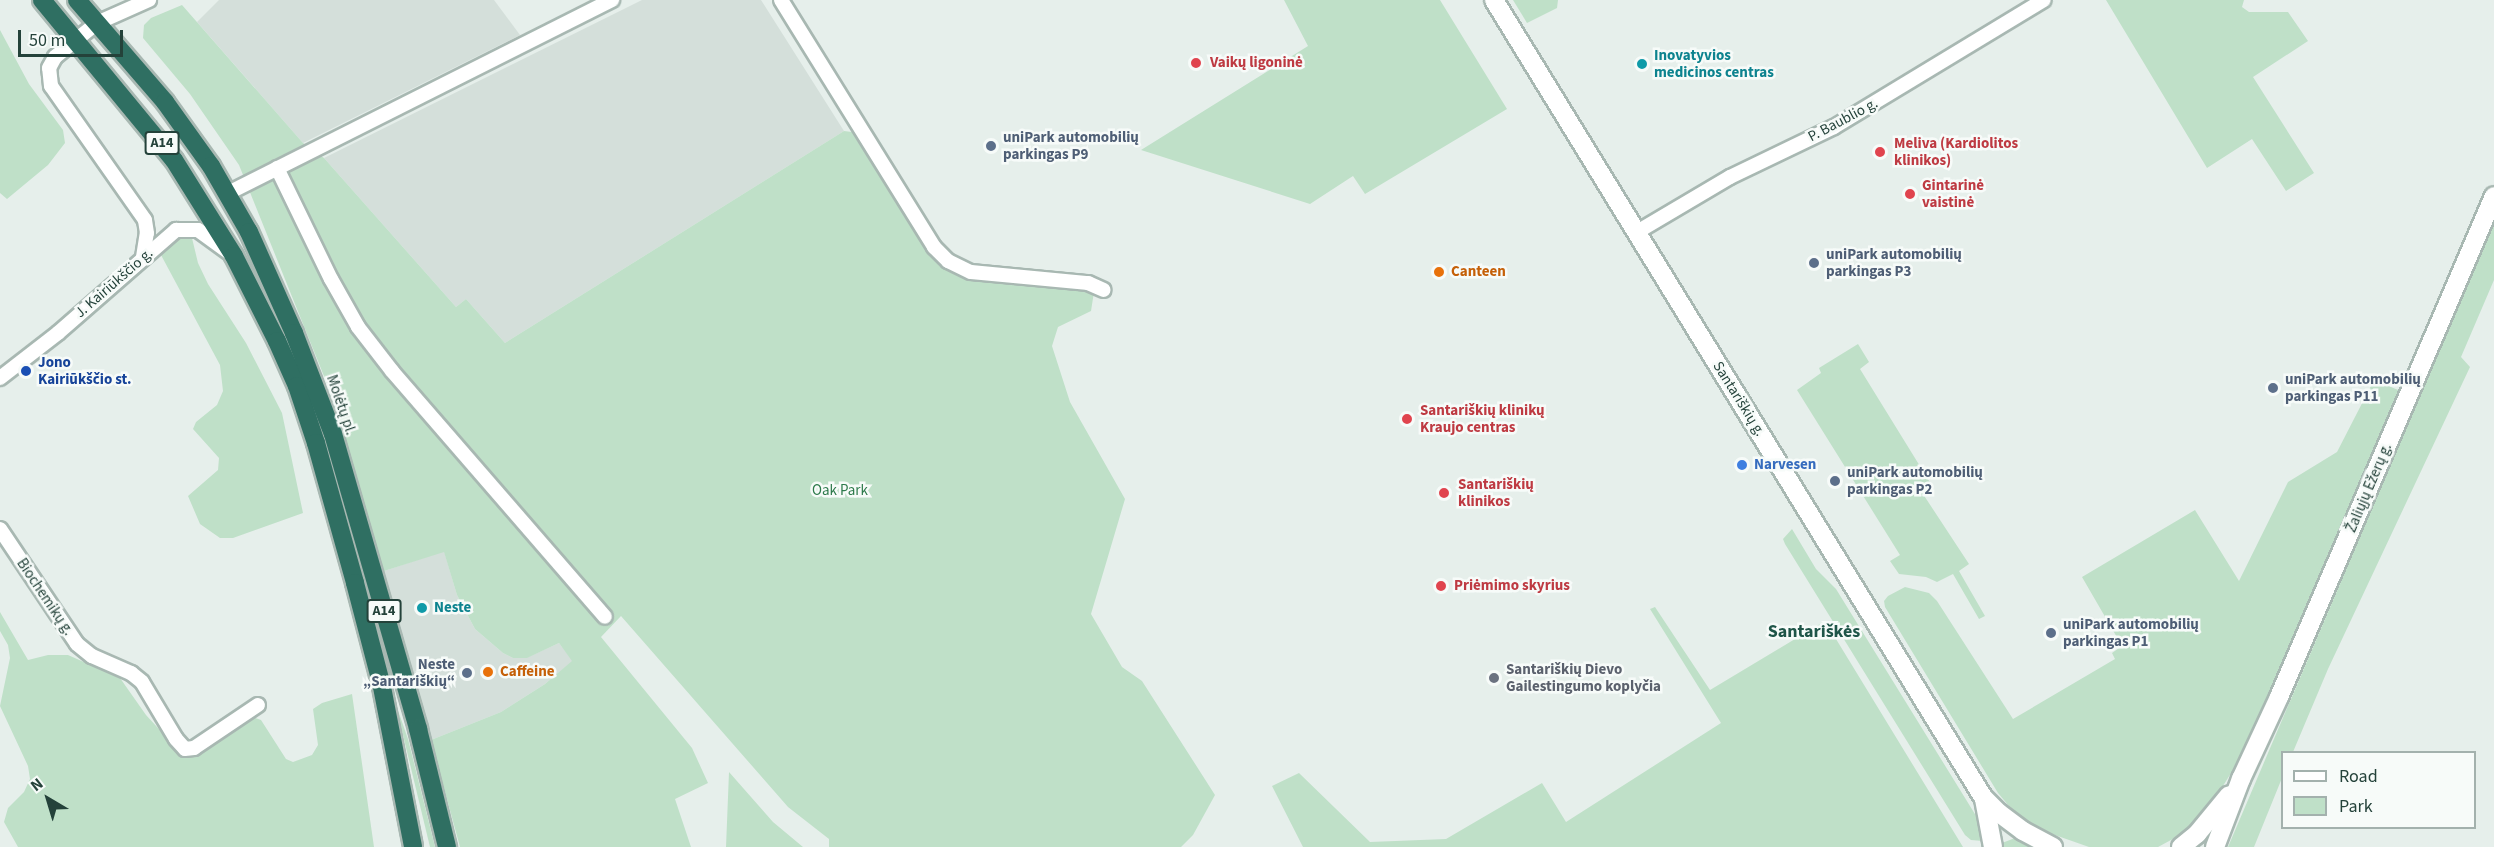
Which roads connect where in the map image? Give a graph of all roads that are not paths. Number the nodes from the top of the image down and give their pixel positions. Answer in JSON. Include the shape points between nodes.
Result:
{"nodes":[{"id":1,"x":42,"y":0,"type":"edge"},
{"id":2,"x":77,"y":0,"type":"edge"},
{"id":3,"x":149,"y":0,"type":"edge"},
{"id":4,"x":612,"y":0,"type":"edge"},
{"id":5,"x":781,"y":0,"type":"edge"},
{"id":6,"x":1494,"y":0,"type":"edge"},
{"id":7,"x":2044,"y":0,"type":"edge"},
{"id":8,"x":97,"y":23,"type":"junction"},
{"id":9,"x":75,"y":40,"type":"junction"},
{"id":10,"x":277,"y":168,"type":"junction"},
{"id":11,"x":228,"y":193,"type":"junction"},
{"id":12,"x":2494,"y":196,"type":"edge"},
{"id":13,"x":1636,"y":232,"type":"junction"},
{"id":14,"x":143,"y":256,"type":"junction"},
{"id":15,"x":234,"y":256,"type":"junction"},
{"id":16,"x":1104,"y":290,"type":"dead end"},
{"id":17,"x":0,"y":378,"type":"edge"},
{"id":18,"x":0,"y":529,"type":"edge"},
{"id":19,"x":605,"y":617,"type":"dead end"},
{"id":20,"x":258,"y":705,"type":"dead end"},
{"id":21,"x":2241,"y":779,"type":"junction"},
{"id":22,"x":1983,"y":797,"type":"junction"},
{"id":23,"x":413,"y":847,"type":"edge"},
{"id":24,"x":447,"y":847,"type":"edge"},
{"id":25,"x":1993,"y":847,"type":"edge"},
{"id":26,"x":2053,"y":847,"type":"edge"},
{"id":27,"x":2181,"y":847,"type":"edge"},
{"id":28,"x":2215,"y":847,"type":"edge"}],
"edges":[{"from":1,"to":9,"type":"highway","number":"A14"},
{"from":2,"to":8,"type":"highway","name":"Molėtų pl.","number":"A14"},
{"from":3,"to":8,"type":"street"},
{"from":4,"to":10,"type":"street"},
{"from":5,"to":16,"type":"street","via":[[934,247],[948,261],[971,272],[1088,283]]},
{"from":6,"to":13,"type":"main road","name":"Santariškių g."},
{"from":7,"to":13,"type":"street","name":"P. Baublio g.","via":[[1834,128],[1730,177]]},
{"from":8,"to":9,"type":"street"},
{"from":8,"to":11,"type":"highway","name":"Molėtų pl.","number":"A14","via":[[165,102]]},
{"from":9,"to":14,"type":"street","via":[[52,61],[51,86],[145,220]]},
{"from":9,"to":15,"type":"highway","number":"A14","via":[[174,160]]},
{"from":10,"to":11,"type":"street"},
{"from":10,"to":19,"type":"street","via":[[358,327]]},
{"from":11,"to":24,"type":"highway","name":"Molėtų pl.","number":"A14","via":[[299,344],[333,434],[418,729]]},
{"from":12,"to":21,"type":"main road","name":"Žaliųjų Ežerų g."},
{"from":13,"to":22,"type":"main road","name":"Santariškių g."},
{"from":14,"to":15,"type":"street","name":"J. Kairiūkščio g.","via":[[176,230],[187,229],[198,230]]},
{"from":14,"to":17,"type":"street","name":"J. Kairiūkščio g.","via":[[58,333]]},
{"from":15,"to":23,"type":"highway","number":"A14","via":[[285,358],[315,443],[382,687]]},
{"from":18,"to":20,"type":"street","name":"Biochemikų g.","via":[[77,644],[142,682],[186,749],[194,748]]},
{"from":21,"to":27,"type":"main road","name":"Žaliųjų Ežerų g.","via":[[2209,820]]},
{"from":21,"to":28,"type":"main road","name":"Žaliųjų Ežerų g."},
{"from":22,"to":25,"type":"main road","name":"Santariškių g."},
{"from":22,"to":26,"type":"main road","name":"Santariškių g.","via":[[2023,831]]}]}
